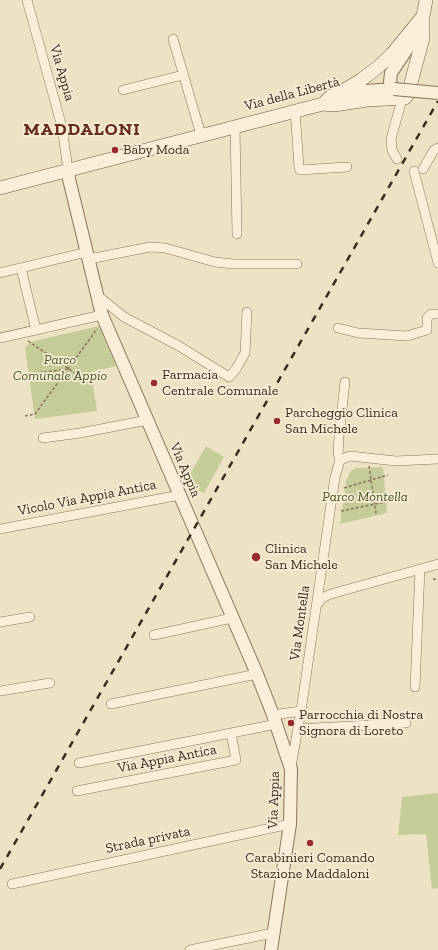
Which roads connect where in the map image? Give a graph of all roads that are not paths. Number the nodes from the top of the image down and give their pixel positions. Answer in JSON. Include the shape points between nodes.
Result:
{"nodes":[{"id":1,"x":26,"y":0,"type":"edge"},
{"id":2,"x":426,"y":0,"type":"edge"},
{"id":3,"x":423,"y":16,"type":"junction"},
{"id":4,"x":173,"y":39,"type":"dead end"},
{"id":5,"x":183,"y":75,"type":"junction"},
{"id":6,"x":123,"y":90,"type":"dead end"},
{"id":7,"x":438,"y":93,"type":"edge"},
{"id":8,"x":398,"y":94,"type":"junction"},
{"id":9,"x":323,"y":104,"type":"junction"},
{"id":10,"x":295,"y":110,"type":"junction"},
{"id":11,"x":235,"y":126,"type":"junction"},
{"id":12,"x":201,"y":135,"type":"junction"},
{"id":13,"x":438,"y":148,"type":"edge"},
{"id":14,"x":397,"y":159,"type":"dead end"},
{"id":15,"x":347,"y":167,"type":"dead end"},
{"id":16,"x":68,"y":170,"type":"junction"},
{"id":17,"x":0,"y":188,"type":"edge"},
{"id":18,"x":238,"y":234,"type":"dead end"},
{"id":19,"x":88,"y":256,"type":"junction"},
{"id":20,"x":438,"y":263,"type":"edge"},
{"id":21,"x":297,"y":264,"type":"dead end"},
{"id":22,"x":21,"y":268,"type":"junction"},
{"id":23,"x":0,"y":273,"type":"edge"},
{"id":24,"x":98,"y":296,"type":"junction"},
{"id":25,"x":247,"y":312,"type":"dead end"},
{"id":26,"x":438,"y":314,"type":"edge"},
{"id":27,"x":103,"y":317,"type":"junction"},
{"id":28,"x":338,"y":328,"type":"dead end"},
{"id":29,"x":36,"y":330,"type":"junction"},
{"id":30,"x":0,"y":338,"type":"edge"},
{"id":31,"x":345,"y":382,"type":"dead end"},
{"id":32,"x":148,"y":420,"type":"junction"},
{"id":33,"x":43,"y":438,"type":"dead end"},
{"id":34,"x":438,"y":458,"type":"edge"},
{"id":35,"x":340,"y":460,"type":"junction"},
{"id":36,"x":180,"y":495,"type":"junction"},
{"id":37,"x":0,"y":529,"type":"edge"},
{"id":38,"x":438,"y":564,"type":"edge"},
{"id":39,"x":420,"y":569,"type":"junction"},
{"id":40,"x":321,"y":574,"type":"junction"},
{"id":41,"x":331,"y":594,"type":"junction"},
{"id":42,"x":316,"y":606,"type":"junction"},
{"id":43,"x":30,"y":617,"type":"dead end"},
{"id":44,"x":232,"y":618,"type":"junction"},
{"id":45,"x":0,"y":622,"type":"edge"},
{"id":46,"x":154,"y":635,"type":"dead end"},
{"id":47,"x":257,"y":674,"type":"junction"},
{"id":48,"x":50,"y":683,"type":"dead end"},
{"id":49,"x":416,"y":687,"type":"dead end"},
{"id":50,"x":0,"y":691,"type":"edge"},
{"id":51,"x":111,"y":704,"type":"dead end"},
{"id":52,"x":301,"y":711,"type":"junction"},
{"id":53,"x":275,"y":720,"type":"junction"},
{"id":54,"x":406,"y":724,"type":"dead end"},
{"id":55,"x":298,"y":729,"type":"junction"},
{"id":56,"x":231,"y":733,"type":"junction"},
{"id":57,"x":79,"y":764,"type":"dead end"},
{"id":58,"x":291,"y":769,"type":"junction"},
{"id":59,"x":77,"y":791,"type":"dead end"},
{"id":60,"x":290,"y":824,"type":"junction"},
{"id":61,"x":12,"y":884,"type":"dead end"},
{"id":62,"x":273,"y":933,"type":"junction"},
{"id":63,"x":190,"y":950,"type":"edge"},
{"id":64,"x":271,"y":950,"type":"edge"}],
"edges":[{"from":1,"to":16,"type":"street","name":"Via Appia","via":[[62,127]]},
{"from":2,"to":3,"type":"main road"},
{"from":3,"to":8,"type":"street","via":[[417,34],[391,73],[390,82]]},
{"from":3,"to":8,"type":"main road","via":[[423,38],[408,94]]},
{"from":3,"to":9,"type":"main road","via":[[377,68],[331,96]]},
{"from":4,"to":5,"type":"street"},
{"from":5,"to":6,"type":"street"},
{"from":5,"to":12,"type":"street"},
{"from":7,"to":8,"type":"street","bridge":true},
{"from":8,"to":9,"type":"main road","via":[[374,100]]},
{"from":8,"to":14,"type":"street","via":[[391,139],[392,150]]},
{"from":9,"to":10,"type":"main road","name":"Via della Libertà"},
{"from":10,"to":11,"type":"main road","name":"Via della Libertà"},
{"from":10,"to":15,"type":"street","via":[[300,170]]},
{"from":11,"to":12,"type":"main road","name":"Via della Libertà"},
{"from":11,"to":18,"type":"street"},
{"from":12,"to":16,"type":"main road","name":"Via della Libertà"},
{"from":13,"to":20,"type":"street","via":[[418,170]]},
{"from":16,"to":17,"type":"main road","name":"Via della Libertà"},
{"from":16,"to":19,"type":"street","name":"Via Appia"},
{"from":19,"to":21,"type":"street","via":[[150,247],[165,248],[215,262]]},
{"from":19,"to":22,"type":"street"},
{"from":19,"to":24,"type":"street","name":"Via Appia"},
{"from":22,"to":23,"type":"street"},
{"from":22,"to":29,"type":"street"},
{"from":24,"to":25,"type":"street","via":[[124,317],[179,346],[229,377],[245,353]]},
{"from":24,"to":27,"type":"street","name":"Via Appia"},
{"from":26,"to":28,"type":"street","via":[[431,314],[427,318],[427,330],[407,336],[358,333]]},
{"from":27,"to":29,"type":"street"},
{"from":27,"to":32,"type":"street","name":"Via Appia"},
{"from":29,"to":30,"type":"street"},
{"from":31,"to":35,"type":"street","via":[[338,437]]},
{"from":32,"to":33,"type":"street"},
{"from":32,"to":36,"type":"street","name":"Via Appia"},
{"from":34,"to":35,"type":"street","via":[[396,460],[350,456]]},
{"from":35,"to":40,"type":"street","name":"Via Montella","via":[[335,477]]},
{"from":36,"to":37,"type":"street","name":"Vicolo Via Appia Antica"},
{"from":36,"to":44,"type":"street","name":"Via Appia"},
{"from":38,"to":39,"type":"street"},
{"from":39,"to":41,"type":"street"},
{"from":39,"to":49,"type":"street"},
{"from":40,"to":41,"type":"street","via":[[326,590]]},
{"from":40,"to":42,"type":"street","name":"Via Montella"},
{"from":41,"to":42,"type":"street","via":[[322,598]]},
{"from":42,"to":52,"type":"street","name":"Via Montella"},
{"from":43,"to":45,"type":"street"},
{"from":44,"to":46,"type":"street"},
{"from":44,"to":47,"type":"street","name":"Via Appia"},
{"from":47,"to":51,"type":"street"},
{"from":47,"to":53,"type":"street","name":"Via Appia"},
{"from":48,"to":50,"type":"street"},
{"from":52,"to":53,"type":"street","name":"Via Appia Antica"},
{"from":52,"to":55,"type":"street","name":"Via Montella"},
{"from":53,"to":56,"type":"street","name":"Via Appia Antica"},
{"from":53,"to":58,"type":"street","name":"Via Appia"},
{"from":54,"to":55,"type":"street"},
{"from":55,"to":58,"type":"street","name":"Via Montella"},
{"from":56,"to":57,"type":"street","name":"Via Appia Antica"},
{"from":56,"to":59,"type":"street","name":"Via Appia Antica","via":[[236,760]]},
{"from":58,"to":60,"type":"street","name":"Via Appia"},
{"from":60,"to":61,"type":"street","name":"Strada privata"},
{"from":60,"to":62,"type":"street","name":"Via Appia"},
{"from":62,"to":63,"type":"street"},
{"from":62,"to":64,"type":"street","name":"Via Appia"}]}
